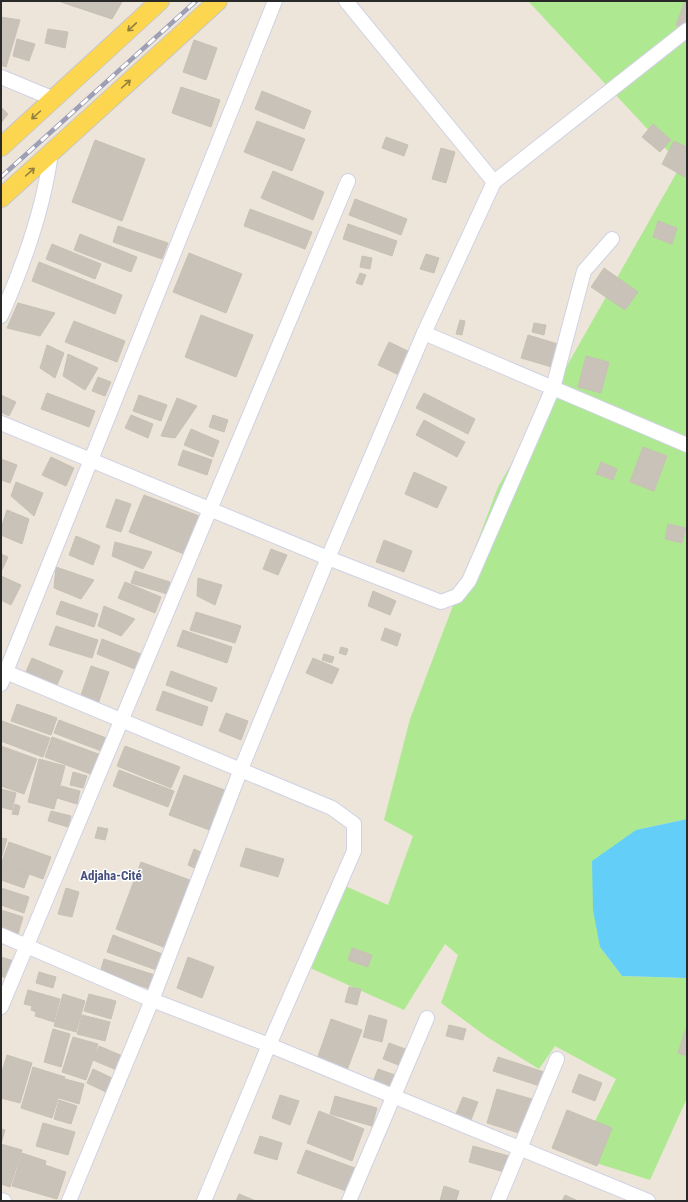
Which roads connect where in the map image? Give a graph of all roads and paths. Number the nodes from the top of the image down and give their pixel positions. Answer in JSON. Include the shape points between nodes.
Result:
{"nodes":[{"id":1,"x":160,"y":1,"type":"edge"},
{"id":2,"x":218,"y":1,"type":"edge"},
{"id":3,"x":276,"y":1,"type":"edge"},
{"id":4,"x":346,"y":1,"type":"edge"},
{"id":5,"x":687,"y":30,"type":"edge"},
{"id":6,"x":1,"y":77,"type":"edge"},
{"id":7,"x":54,"y":99,"type":"junction"},
{"id":8,"x":1,"y":147,"type":"edge"},
{"id":9,"x":51,"y":152,"type":"junction"},
{"id":10,"x":348,"y":181,"type":"dead end"},
{"id":11,"x":494,"y":182,"type":"junction"},
{"id":12,"x":1,"y":198,"type":"edge"},
{"id":13,"x":612,"y":239,"type":"dead end"},
{"id":14,"x":1,"y":316,"type":"edge"},
{"id":15,"x":424,"y":333,"type":"junction"},
{"id":16,"x":553,"y":388,"type":"junction"},
{"id":17,"x":1,"y":423,"type":"edge"},
{"id":18,"x":687,"y":445,"type":"edge"},
{"id":19,"x":91,"y":460,"type":"junction"},
{"id":20,"x":210,"y":509,"type":"junction"},
{"id":21,"x":328,"y":558,"type":"junction"},
{"id":22,"x":3,"y":676,"type":"edge"},
{"id":23,"x":122,"y":720,"type":"junction"},
{"id":24,"x":241,"y":769,"type":"junction"},
{"id":25,"x":1,"y":935,"type":"edge"},
{"id":26,"x":27,"y":946,"type":"junction"},
{"id":27,"x":152,"y":1000,"type":"junction"},
{"id":28,"x":1,"y":1007,"type":"edge"},
{"id":29,"x":427,"y":1018,"type":"dead end"},
{"id":30,"x":269,"y":1045,"type":"junction"},
{"id":31,"x":557,"y":1059,"type":"dead end"},
{"id":32,"x":394,"y":1096,"type":"junction"},
{"id":33,"x":520,"y":1148,"type":"junction"},
{"id":34,"x":69,"y":1201,"type":"edge"},
{"id":35,"x":204,"y":1201,"type":"edge"},
{"id":36,"x":349,"y":1201,"type":"edge"},
{"id":37,"x":498,"y":1201,"type":"edge"},
{"id":38,"x":648,"y":1201,"type":"edge"}],
"edges":[{"from":1,"to":7,"type":"main road","one_way":true},
{"from":9,"to":2,"type":"main road","one_way":true},
{"from":3,"to":19,"type":"street"},
{"from":4,"to":11,"type":"street"},
{"from":5,"to":11,"type":"street"},
{"from":6,"to":7,"type":"street"},
{"from":7,"to":8,"type":"main road","one_way":true},
{"from":12,"to":9,"type":"main road","one_way":true},
{"from":9,"to":14,"type":"street","via":[[35,227]]},
{"from":10,"to":20,"type":"street"},
{"from":11,"to":15,"type":"street"},
{"from":13,"to":16,"type":"street","via":[[584,271]]},
{"from":15,"to":16,"type":"street"},
{"from":15,"to":21,"type":"street"},
{"from":16,"to":18,"type":"street"},
{"from":16,"to":21,"type":"street","via":[[469,581],[457,596],[441,602]]},
{"from":17,"to":19,"type":"street"},
{"from":19,"to":20,"type":"street"},
{"from":19,"to":22,"type":"street"},
{"from":20,"to":21,"type":"street"},
{"from":20,"to":23,"type":"street"},
{"from":21,"to":24,"type":"street"},
{"from":22,"to":23,"type":"street"},
{"from":23,"to":24,"type":"street"},
{"from":23,"to":26,"type":"street"},
{"from":24,"to":27,"type":"street"},
{"from":24,"to":30,"type":"street","via":[[332,808],[354,824],[354,851]]},
{"from":25,"to":26,"type":"street"},
{"from":26,"to":27,"type":"street"},
{"from":26,"to":28,"type":"street"},
{"from":27,"to":30,"type":"street"},
{"from":27,"to":34,"type":"street"},
{"from":29,"to":32,"type":"street"},
{"from":30,"to":32,"type":"street"},
{"from":30,"to":35,"type":"street"},
{"from":31,"to":33,"type":"street"},
{"from":32,"to":33,"type":"street"},
{"from":32,"to":36,"type":"street"},
{"from":33,"to":37,"type":"street"},
{"from":33,"to":38,"type":"street"}]}
